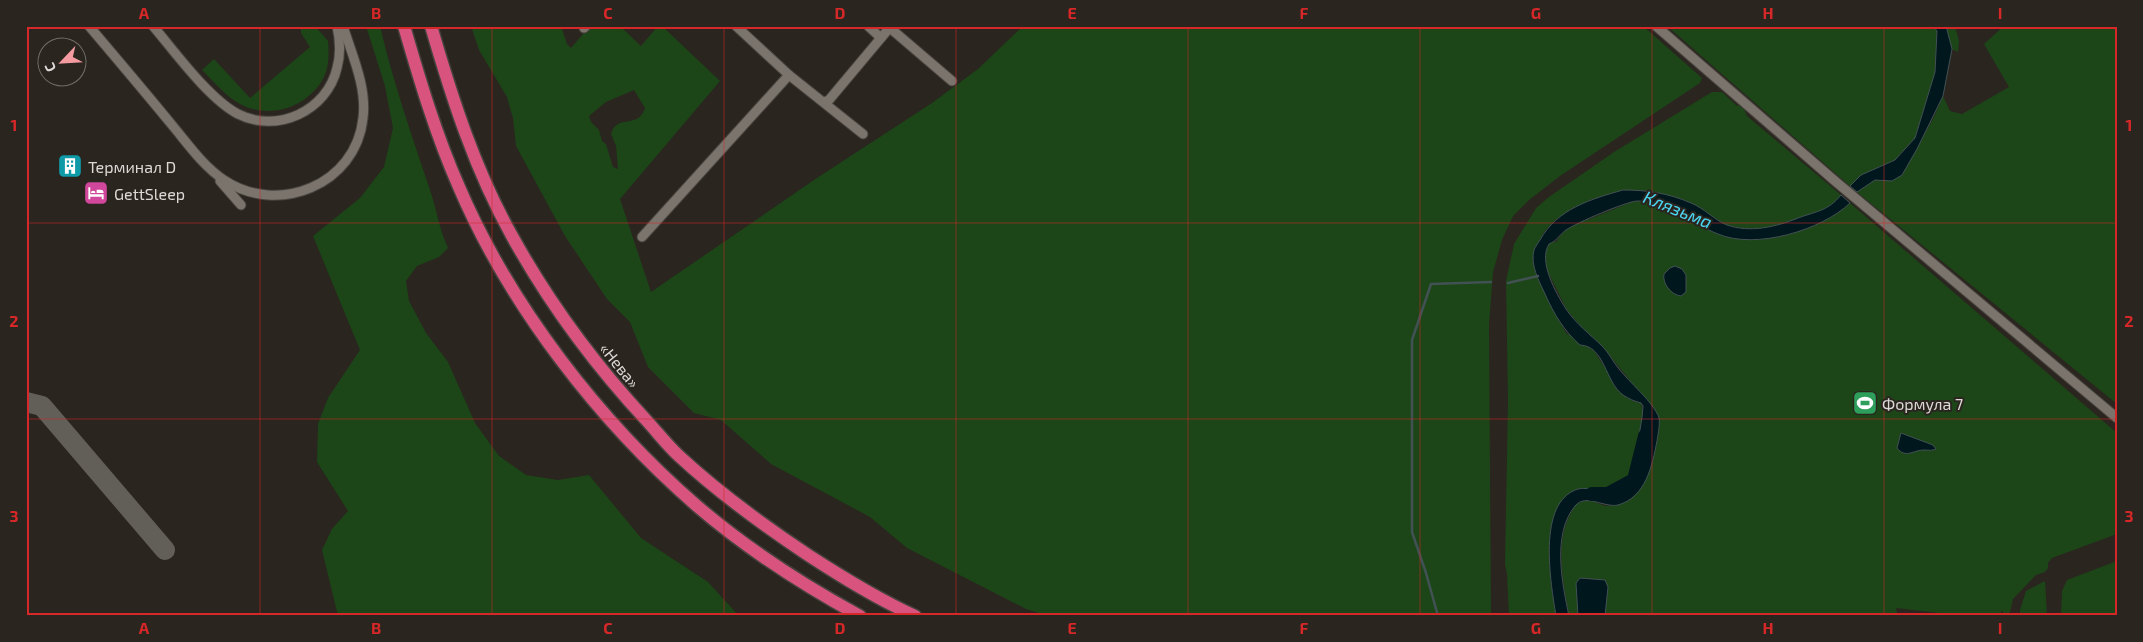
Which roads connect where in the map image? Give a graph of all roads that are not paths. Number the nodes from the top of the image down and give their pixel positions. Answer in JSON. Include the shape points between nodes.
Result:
{"nodes":[{"id":1,"x":89,"y":26,"type":"edge"},
{"id":2,"x":153,"y":26,"type":"edge"},
{"id":3,"x":337,"y":26,"type":"edge"},
{"id":4,"x":343,"y":26,"type":"edge"},
{"id":5,"x":404,"y":26,"type":"edge"},
{"id":6,"x":431,"y":26,"type":"edge"},
{"id":7,"x":736,"y":26,"type":"edge"},
{"id":8,"x":868,"y":26,"type":"edge"},
{"id":9,"x":1656,"y":26,"type":"edge"},
{"id":10,"x":891,"y":27,"type":"edge"},
{"id":11,"x":881,"y":38,"type":"junction"},
{"id":12,"x":789,"y":75,"type":"junction"},
{"id":13,"x":952,"y":81,"type":"dead end"},
{"id":14,"x":824,"y":102,"type":"junction"},
{"id":15,"x":863,"y":134,"type":"dead end"},
{"id":16,"x":206,"y":165,"type":"junction"},
{"id":17,"x":241,"y":204,"type":"dead end"},
{"id":18,"x":642,"y":237,"type":"dead end"},
{"id":19,"x":2117,"y":418,"type":"edge"},
{"id":20,"x":860,"y":616,"type":"edge"},
{"id":21,"x":915,"y":616,"type":"edge"}],
"edges":[{"from":1,"to":16,"type":"street"},
{"from":2,"to":3,"type":"street","via":[[216,98],[237,114],[266,122],[298,115],[324,96],[338,68]]},
{"from":4,"to":16,"type":"street","via":[[361,88],[363,120],[357,142],[334,173],[317,186],[283,196],[237,188]]},
{"from":5,"to":20,"type":"highway","via":[[430,113],[463,196],[494,258],[571,373],[608,418],[665,478],[698,507],[753,549]]},
{"from":6,"to":21,"type":"highway","name":"«Нева»","via":[[453,103],[483,178],[516,244],[552,301],[628,402],[678,455],[771,531],[844,579]]},
{"from":7,"to":12,"type":"street"},
{"from":8,"to":11,"type":"street"},
{"from":9,"to":19,"type":"street"},
{"from":10,"to":11,"type":"street"},
{"from":10,"to":13,"type":"street"},
{"from":11,"to":14,"type":"street"},
{"from":12,"to":14,"type":"street"},
{"from":12,"to":18,"type":"street"},
{"from":14,"to":15,"type":"street"},
{"from":16,"to":17,"type":"street"}]}
